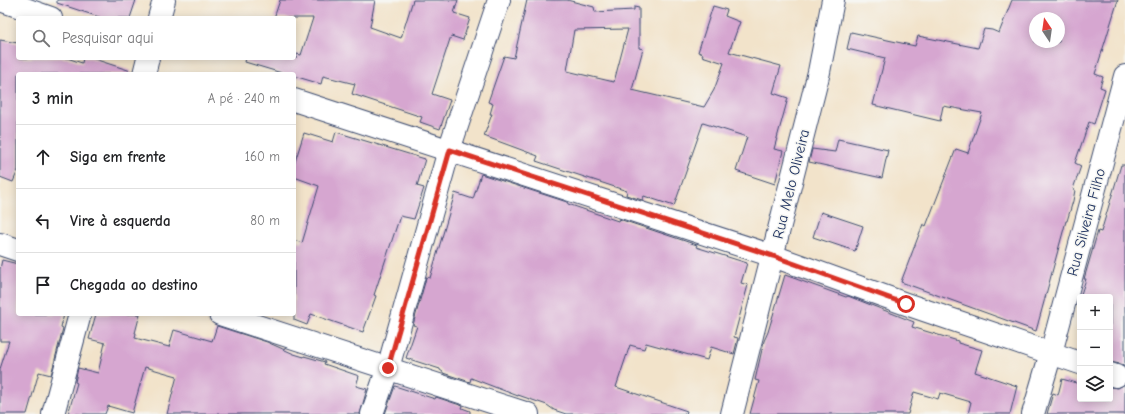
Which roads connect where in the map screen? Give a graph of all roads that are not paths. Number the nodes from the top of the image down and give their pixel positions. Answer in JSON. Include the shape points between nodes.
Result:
{"nodes":[{"id":1,"x":0,"y":0,"type":"edge"},
{"id":2,"x":164,"y":0,"type":"edge"},
{"id":3,"x":499,"y":0,"type":"edge"},
{"id":4,"x":833,"y":0,"type":"edge"},
{"id":5,"x":45,"y":16,"type":"edge"},
{"id":6,"x":160,"y":16,"type":"edge"},
{"id":7,"x":148,"y":60,"type":"edge"},
{"id":8,"x":144,"y":72,"type":"edge"},
{"id":9,"x":1125,"y":76,"type":"edge"},
{"id":10,"x":296,"y":101,"type":"edge"},
{"id":11,"x":450,"y":150,"type":"junction"},
{"id":12,"x":0,"y":244,"type":"edge"},
{"id":13,"x":16,"y":249,"type":"edge"},
{"id":14,"x":773,"y":256,"type":"junction"},
{"id":15,"x":79,"y":316,"type":"edge"},
{"id":16,"x":226,"y":316,"type":"edge"},
{"id":17,"x":1051,"y":353,"type":"junction"},
{"id":18,"x":1077,"y":362,"type":"edge"},
{"id":19,"x":388,"y":368,"type":"junction"},
{"id":20,"x":53,"y":414,"type":"edge"},
{"id":21,"x":372,"y":414,"type":"edge"},
{"id":22,"x":528,"y":414,"type":"edge"},
{"id":23,"x":732,"y":414,"type":"edge"},
{"id":24,"x":1033,"y":414,"type":"edge"}],
"edges":[{"from":1,"to":5,"type":"street"},
{"from":2,"to":6,"type":"street"},
{"from":3,"to":11,"type":"street"},
{"from":4,"to":14,"type":"street","name":"Rua Melo Oliveira","via":[[819,72]]},
{"from":7,"to":8,"type":"street"},
{"from":9,"to":17,"type":"street","name":"Rua Silveira Filho"},
{"from":10,"to":11,"type":"street"},
{"from":11,"to":14,"type":"street"},
{"from":11,"to":19,"type":"street"},
{"from":12,"to":13,"type":"street"},
{"from":14,"to":17,"type":"street"},
{"from":14,"to":23,"type":"street","name":"Rua Melo Oliveira"},
{"from":15,"to":20,"type":"street"},
{"from":16,"to":19,"type":"street"},
{"from":17,"to":18,"type":"street"},
{"from":17,"to":24,"type":"street","name":"Rua Silveira Filho"},
{"from":19,"to":21,"type":"street"},
{"from":19,"to":22,"type":"street"}]}
